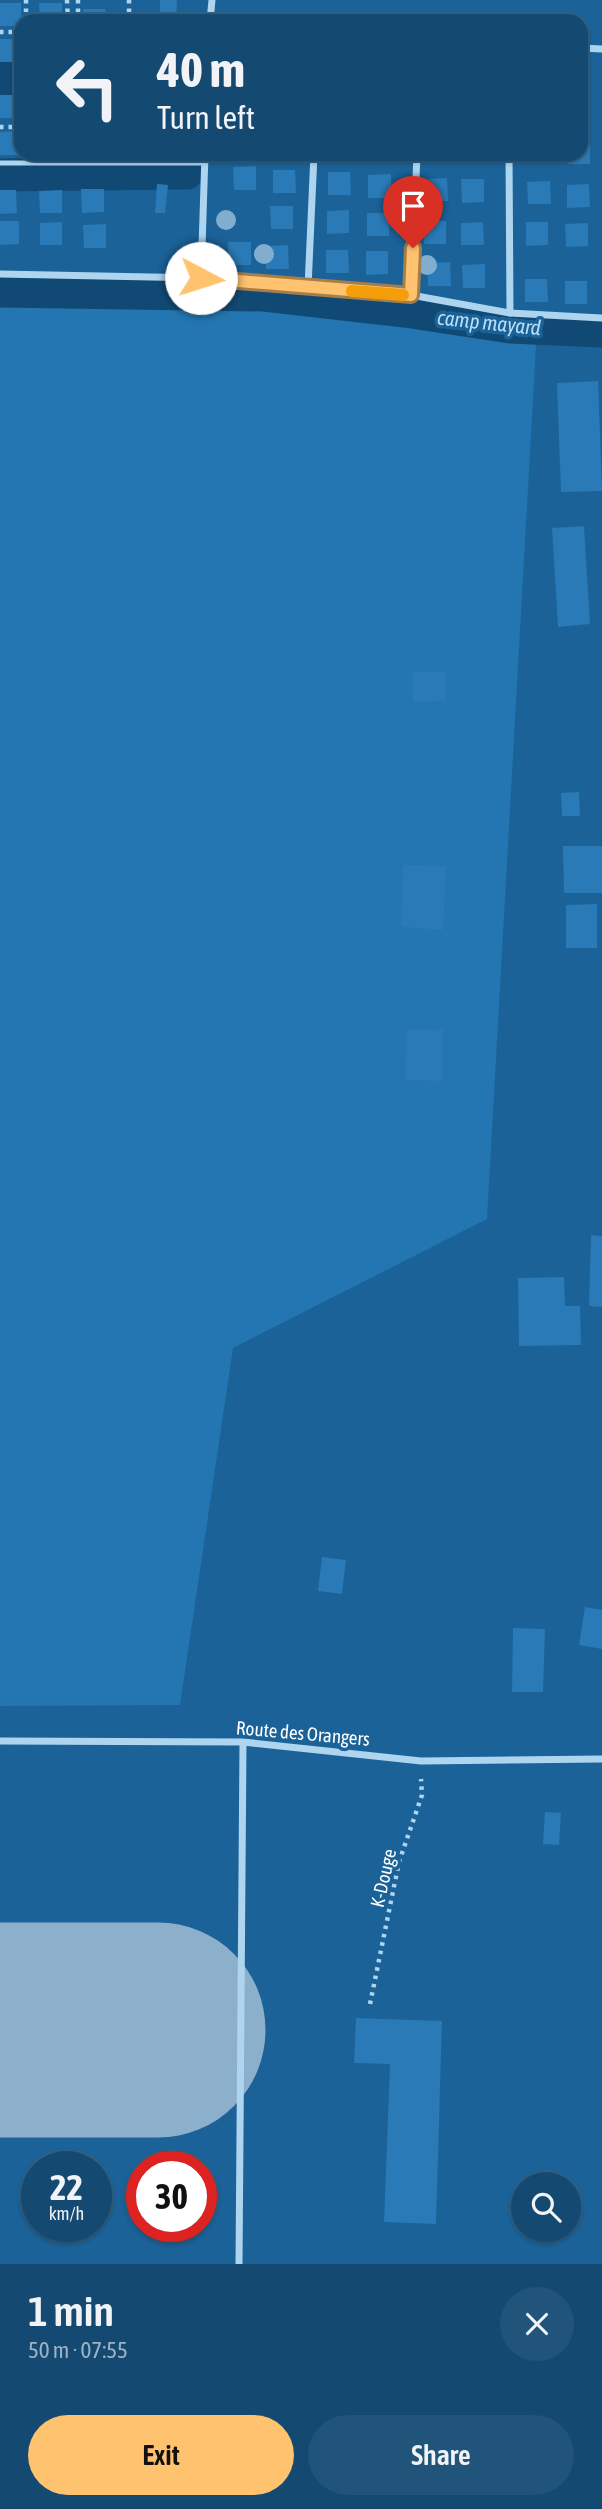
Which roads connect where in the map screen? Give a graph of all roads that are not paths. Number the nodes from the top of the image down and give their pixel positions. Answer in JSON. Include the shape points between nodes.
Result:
{"nodes":[{"id":1,"x":314,"y":161,"type":"edge"},
{"id":2,"x":417,"y":161,"type":"edge"},
{"id":3,"x":509,"y":161,"type":"edge"},
{"id":4,"x":0,"y":163,"type":"edge"},
{"id":5,"x":205,"y":163,"type":"joint"},
{"id":6,"x":0,"y":274,"type":"edge"},
{"id":7,"x":201,"y":278,"type":"junction"},
{"id":8,"x":308,"y":288,"type":"junction"},
{"id":9,"x":411,"y":295,"type":"junction"},
{"id":10,"x":510,"y":313,"type":"junction"},
{"id":11,"x":602,"y":318,"type":"edge"},
{"id":12,"x":0,"y":1741,"type":"edge"},
{"id":13,"x":243,"y":1742,"type":"junction"},
{"id":14,"x":602,"y":1759,"type":"edge"},
{"id":15,"x":239,"y":2264,"type":"edge"}],
"edges":[{"from":1,"to":8,"type":"street"},
{"from":2,"to":9,"type":"street"},
{"from":3,"to":10,"type":"street"},
{"from":4,"to":5,"type":"lane"},
{"from":5,"to":7,"type":"street"},
{"from":6,"to":7,"type":"street"},
{"from":7,"to":8,"type":"street"},
{"from":8,"to":9,"type":"street"},
{"from":9,"to":10,"type":"street"},
{"from":10,"to":11,"type":"street"},
{"from":12,"to":13,"type":"street","name":"Route des Orangers"},
{"from":13,"to":14,"type":"street","name":"Route des Orangers","via":[[421,1761]]},
{"from":13,"to":15,"type":"street"}]}
